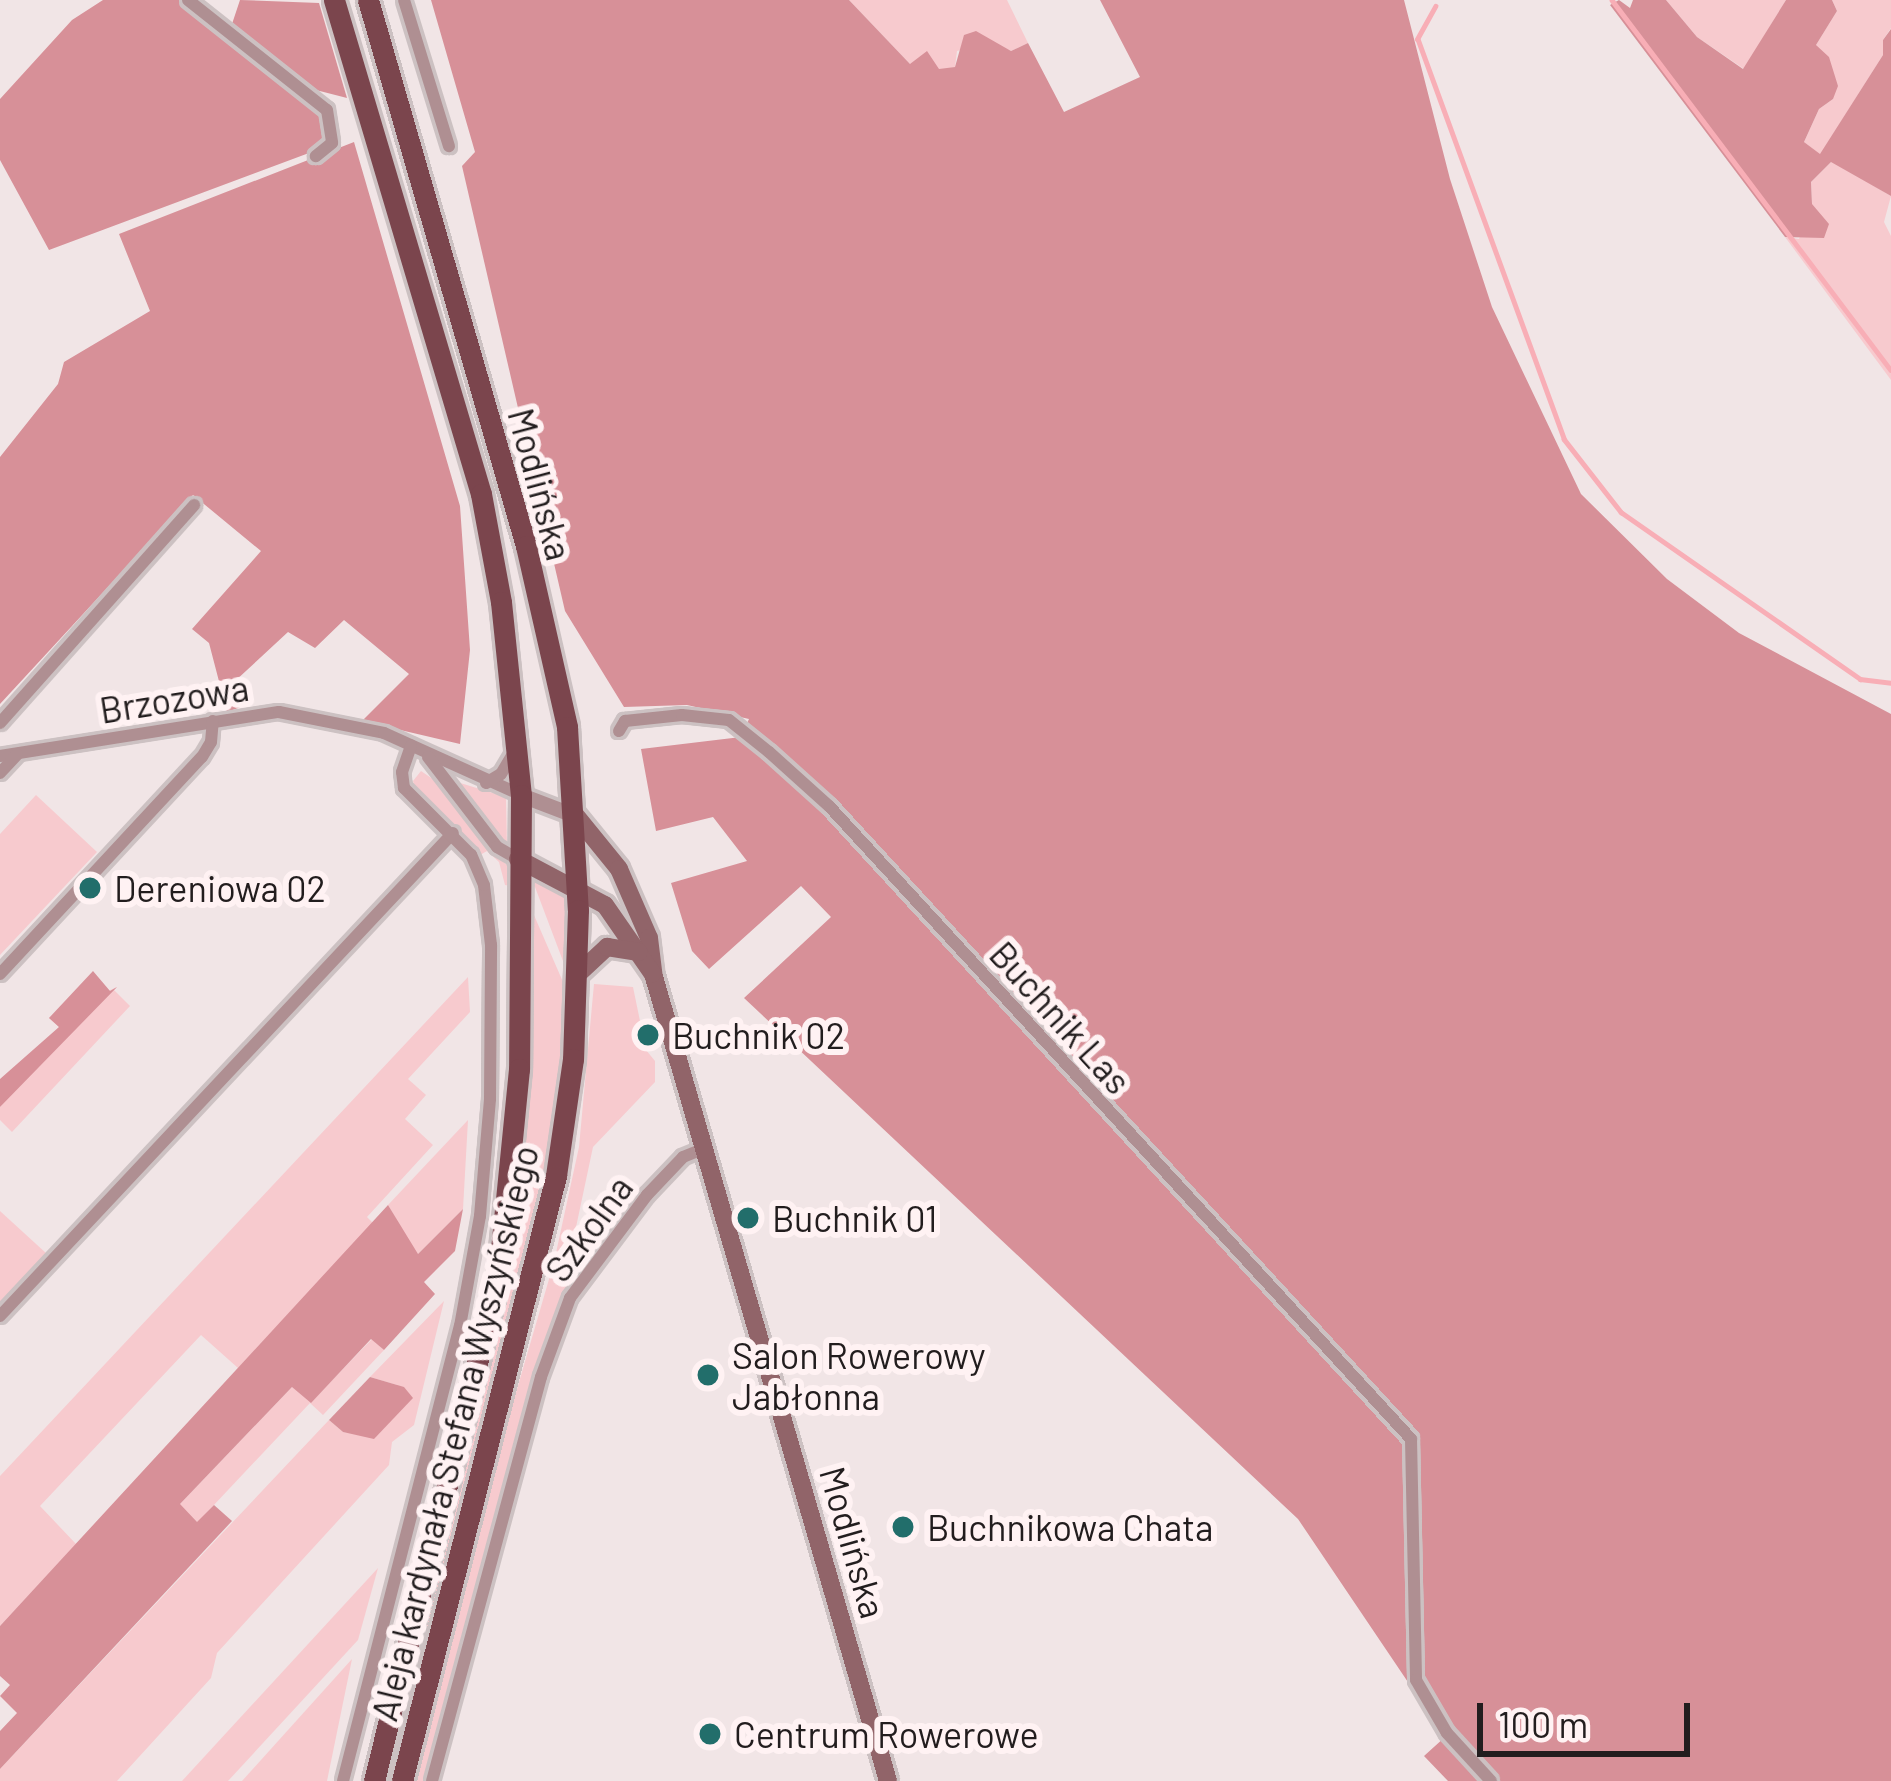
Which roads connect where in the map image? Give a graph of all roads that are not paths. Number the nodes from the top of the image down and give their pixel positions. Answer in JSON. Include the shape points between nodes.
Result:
{"nodes":[{"id":1,"x":188,"y":0,"type":"edge"},
{"id":2,"x":334,"y":0,"type":"edge"},
{"id":3,"x":368,"y":0,"type":"edge"},
{"id":4,"x":404,"y":0,"type":"edge"},
{"id":5,"x":448,"y":146,"type":"dead end"},
{"id":6,"x":316,"y":156,"type":"dead end"},
{"id":7,"x":194,"y":505,"type":"dead end"},
{"id":8,"x":212,"y":721,"type":"junction"},
{"id":9,"x":0,"y":723,"type":"edge"},
{"id":10,"x":622,"y":726,"type":"dead end"},
{"id":11,"x":518,"y":746,"type":"junction"},
{"id":12,"x":417,"y":749,"type":"junction"},
{"id":13,"x":17,"y":754,"type":"junction"},
{"id":14,"x":0,"y":756,"type":"edge"},
{"id":15,"x":0,"y":773,"type":"edge"},
{"id":16,"x":486,"y":783,"type":"junction"},
{"id":17,"x":521,"y":795,"type":"junction"},
{"id":18,"x":576,"y":816,"type":"junction"},
{"id":19,"x":453,"y":833,"type":"junction"},
{"id":20,"x":518,"y":859,"type":"junction"},
{"id":21,"x":577,"y":886,"type":"junction"},
{"id":22,"x":639,"y":952,"type":"junction"},
{"id":23,"x":0,"y":974,"type":"edge"},
{"id":24,"x":578,"y":975,"type":"junction"},
{"id":25,"x":654,"y":977,"type":"junction"},
{"id":26,"x":705,"y":1148,"type":"junction"},
{"id":27,"x":0,"y":1316,"type":"edge"},
{"id":28,"x":344,"y":1781,"type":"edge"},
{"id":29,"x":374,"y":1781,"type":"edge"},
{"id":30,"x":401,"y":1781,"type":"edge"},
{"id":31,"x":432,"y":1781,"type":"edge"},
{"id":32,"x":888,"y":1781,"type":"edge"},
{"id":33,"x":1491,"y":1781,"type":"edge"}],
"edges":[{"from":1,"to":6,"type":"street","via":[[327,110],[332,142]]},
{"from":2,"to":11,"type":"main road","name":"Modlińska","via":[[481,494]]},
{"from":3,"to":18,"type":"main road","name":"Modlińska","via":[[526,545],[568,727]]},
{"from":4,"to":5,"type":"street"},
{"from":7,"to":9,"type":"street"},
{"from":8,"to":12,"type":"street","name":"Brzozowa","via":[[279,712],[364,727]]},
{"from":8,"to":13,"type":"street","name":"Brzozowa"},
{"from":8,"to":23,"type":"street","via":[[202,757]]},
{"from":10,"to":33,"type":"street","name":"Buchnik Las","via":[[682,715],[729,720],[770,752],[829,806],[1411,1439],[1416,1680],[1447,1732]]},
{"from":11,"to":16,"type":"street"},
{"from":11,"to":17,"type":"main road","name":"Modlińska"},
{"from":12,"to":16,"type":"street","name":"Brzozowa"},
{"from":12,"to":19,"type":"street","via":[[402,772],[404,788]]},
{"from":12,"to":20,"type":"street","via":[[497,847]]},
{"from":13,"to":14,"type":"street","name":"Brzozowa"},
{"from":13,"to":15,"type":"street"},
{"from":16,"to":17,"type":"street","name":"Brzozowa"},
{"from":17,"to":18,"type":"street"},
{"from":17,"to":20,"type":"main road","name":"Aleja kardynała Stefana Wyszyńskiego"},
{"from":18,"to":21,"type":"main road","name":"Aleja kardynała Stefana Wyszyńskiego"},
{"from":18,"to":25,"type":"main road","name":"Modlińska","via":[[619,869],[650,938]]},
{"from":19,"to":27,"type":"street"},
{"from":19,"to":28,"type":"street","via":[[476,863],[488,910],[490,1100],[479,1216],[460,1327]]},
{"from":20,"to":21,"type":"main road","name":"Modlińska"},
{"from":20,"to":29,"type":"main road","name":"Aleja kardynała Stefana Wyszyńskiego","via":[[519,1069],[499,1278]]},
{"from":21,"to":22,"type":"main road","name":"Modlińska","via":[[605,905]]},
{"from":21,"to":24,"type":"main road","name":"Aleja kardynała Stefana Wyszyńskiego"},
{"from":22,"to":24,"type":"main road","via":[[607,947]]},
{"from":22,"to":25,"type":"main road","name":"Modlińska"},
{"from":24,"to":30,"type":"main road","name":"Aleja kardynała Stefana Wyszyńskiego","via":[[548,1217]]},
{"from":25,"to":26,"type":"main road","name":"Modlińska"},
{"from":26,"to":31,"type":"street","name":"Szkolna","via":[[683,1157],[647,1195],[570,1298],[541,1377]]},
{"from":26,"to":32,"type":"main road","name":"Modlińska"}]}
